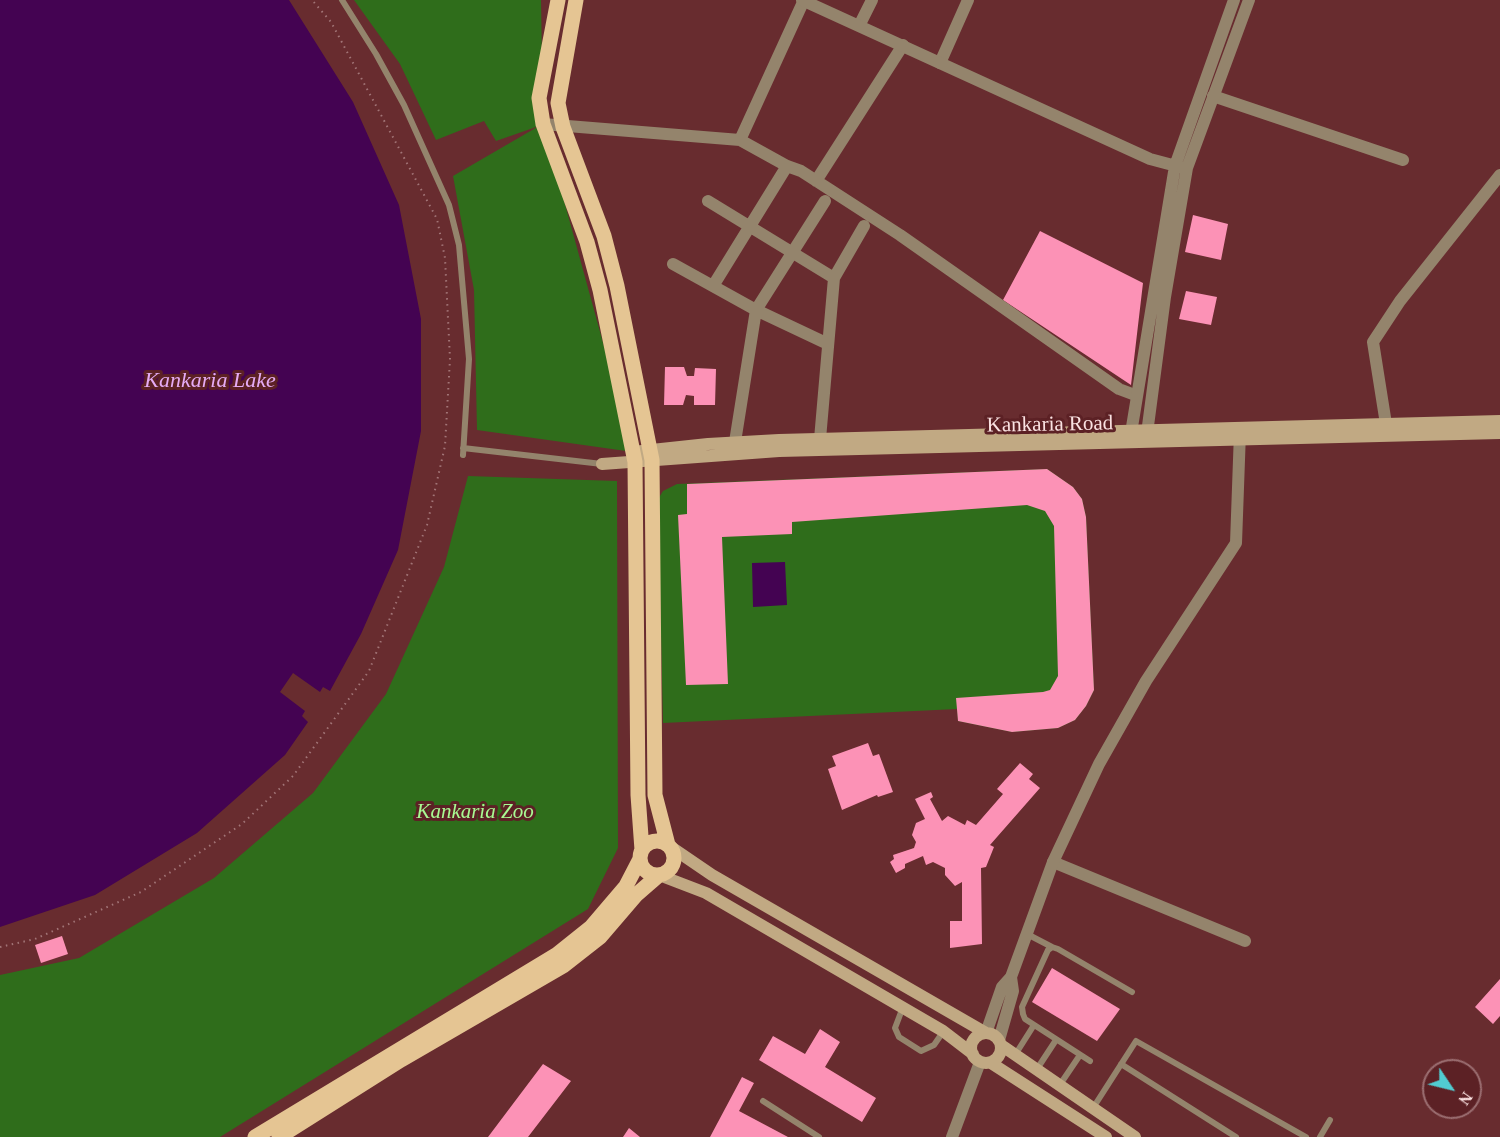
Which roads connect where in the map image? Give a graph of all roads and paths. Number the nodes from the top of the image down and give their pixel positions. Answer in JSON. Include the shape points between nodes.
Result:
{"nodes":[{"id":1,"x":312,"y":0,"type":"edge"},
{"id":2,"x":342,"y":0,"type":"edge"},
{"id":3,"x":558,"y":0,"type":"edge"},
{"id":4,"x":576,"y":0,"type":"edge"},
{"id":5,"x":803,"y":0,"type":"edge"},
{"id":6,"x":872,"y":0,"type":"edge"},
{"id":7,"x":968,"y":0,"type":"edge"},
{"id":8,"x":1234,"y":0,"type":"edge"},
{"id":9,"x":1249,"y":0,"type":"edge"},
{"id":10,"x":860,"y":24,"type":"junction"},
{"id":11,"x":903,"y":45,"type":"junction"},
{"id":12,"x":940,"y":63,"type":"junction"},
{"id":13,"x":1213,"y":96,"type":"junction"},
{"id":14,"x":543,"y":124,"type":"junction"},
{"id":15,"x":563,"y":126,"type":"junction"},
{"id":16,"x":740,"y":140,"type":"junction"},
{"id":17,"x":1403,"y":160,"type":"dead end"},
{"id":18,"x":787,"y":166,"type":"junction"},
{"id":19,"x":1181,"y":167,"type":"junction"},
{"id":20,"x":1500,"y":176,"type":"edge"},
{"id":21,"x":816,"y":181,"type":"junction"},
{"id":22,"x":708,"y":201,"type":"dead end"},
{"id":23,"x":825,"y":201,"type":"dead end"},
{"id":24,"x":864,"y":226,"type":"dead end"},
{"id":25,"x":750,"y":227,"type":"junction"},
{"id":26,"x":792,"y":252,"type":"junction"},
{"id":27,"x":673,"y":264,"type":"dead end"},
{"id":28,"x":834,"y":278,"type":"junction"},
{"id":29,"x":713,"y":286,"type":"junction"},
{"id":30,"x":756,"y":310,"type":"junction"},
{"id":31,"x":828,"y":344,"type":"junction"},
{"id":32,"x":1135,"y":395,"type":"junction"},
{"id":33,"x":1500,"y":421,"type":"edge"},
{"id":34,"x":1386,"y":424,"type":"junction"},
{"id":35,"x":1500,"y":433,"type":"edge"},
{"id":36,"x":1240,"y":434,"type":"junction"},
{"id":37,"x":1146,"y":436,"type":"junction"},
{"id":38,"x":1130,"y":437,"type":"junction"},
{"id":39,"x":820,"y":439,"type":"junction"},
{"id":40,"x":735,"y":442,"type":"junction"},
{"id":41,"x":651,"y":455,"type":"junction"},
{"id":42,"x":634,"y":457,"type":"junction"},
{"id":43,"x":602,"y":464,"type":"joint"},
{"id":44,"x":668,"y":845,"type":"junction"},
{"id":45,"x":641,"y":855,"type":"junction"},
{"id":46,"x":1053,"y":862,"type":"junction"},
{"id":47,"x":659,"y":875,"type":"junction"},
{"id":48,"x":1027,"y":934,"type":"junction"},
{"id":49,"x":1245,"y":941,"type":"dead end"},
{"id":50,"x":0,"y":947,"type":"edge"},
{"id":51,"x":1052,"y":947,"type":"junction"},
{"id":52,"x":1011,"y":977,"type":"junction"},
{"id":53,"x":1132,"y":992,"type":"dead end"},
{"id":54,"x":488,"y":1004,"type":"junction"},
{"id":55,"x":903,"y":1007,"type":"junction"},
{"id":56,"x":1034,"y":1025,"type":"junction"},
{"id":57,"x":944,"y":1031,"type":"junction"},
{"id":58,"x":986,"y":1033,"type":"junction"},
{"id":59,"x":1056,"y":1040,"type":"junction"},
{"id":60,"x":1000,"y":1043,"type":"junction"},
{"id":61,"x":1015,"y":1055,"type":"junction"},
{"id":62,"x":1080,"y":1055,"type":"junction"},
{"id":63,"x":981,"y":1060,"type":"junction"},
{"id":64,"x":1090,"y":1061,"type":"dead end"},
{"id":65,"x":1121,"y":1064,"type":"junction"},
{"id":66,"x":1037,"y":1070,"type":"junction"},
{"id":67,"x":1059,"y":1086,"type":"junction"},
{"id":68,"x":763,"y":1101,"type":"dead end"},
{"id":69,"x":1093,"y":1108,"type":"junction"},
{"id":70,"x":1330,"y":1120,"type":"dead end"},
{"id":71,"x":255,"y":1137,"type":"edge"},
{"id":72,"x":279,"y":1137,"type":"edge"},
{"id":73,"x":819,"y":1137,"type":"edge"},
{"id":74,"x":952,"y":1137,"type":"edge"},
{"id":75,"x":1106,"y":1137,"type":"edge"},
{"id":76,"x":1135,"y":1137,"type":"edge"},
{"id":77,"x":1236,"y":1137,"type":"edge"},
{"id":78,"x":1306,"y":1137,"type":"edge"},
{"id":79,"x":1320,"y":1137,"type":"edge"}],
"edges":[{"from":1,"to":50,"type":"path","via":[[331,22],[437,219],[445,258],[450,359],[445,446],[427,525],[369,671],[293,776],[242,824],[141,892],[35,939]]},
{"from":2,"to":43,"type":"lane","via":[[404,105],[449,205],[459,245],[469,359],[463,451]]},
{"from":3,"to":14,"type":"main road","via":[[539,98]]},
{"from":4,"to":15,"type":"main road","via":[[558,104]]},
{"from":5,"to":10,"type":"street"},
{"from":5,"to":16,"type":"street"},
{"from":6,"to":10,"type":"street"},
{"from":7,"to":12,"type":"street"},
{"from":8,"to":19,"type":"street"},
{"from":9,"to":13,"type":"street"},
{"from":10,"to":11,"type":"street"},
{"from":11,"to":12,"type":"street"},
{"from":11,"to":21,"type":"street"},
{"from":12,"to":19,"type":"street","via":[[1150,159]]},
{"from":13,"to":17,"type":"street"},
{"from":13,"to":19,"type":"street"},
{"from":14,"to":15,"type":"street"},
{"from":14,"to":42,"type":"main road","via":[[587,242]]},
{"from":15,"to":16,"type":"street"},
{"from":15,"to":41,"type":"main road","via":[[606,246]]},
{"from":16,"to":18,"type":"street"},
{"from":18,"to":21,"type":"street"},
{"from":18,"to":25,"type":"street"},
{"from":19,"to":32,"type":"street"},
{"from":19,"to":37,"type":"street"},
{"from":20,"to":34,"type":"street","via":[[1400,301],[1373,342]]},
{"from":21,"to":32,"type":"street","via":[[1119,389]]},
{"from":22,"to":25,"type":"street"},
{"from":23,"to":26,"type":"street"},
{"from":24,"to":28,"type":"street"},
{"from":25,"to":26,"type":"street"},
{"from":25,"to":29,"type":"street"},
{"from":26,"to":28,"type":"street"},
{"from":26,"to":30,"type":"street"},
{"from":27,"to":29,"type":"street"},
{"from":28,"to":31,"type":"street"},
{"from":29,"to":30,"type":"street"},
{"from":30,"to":31,"type":"street"},
{"from":30,"to":40,"type":"street"},
{"from":31,"to":39,"type":"street"},
{"from":32,"to":38,"type":"street"},
{"from":33,"to":34,"type":"main road"},
{"from":34,"to":36,"type":"main road"},
{"from":35,"to":36,"type":"main road"},
{"from":36,"to":37,"type":"main road"},
{"from":36,"to":46,"type":"street","via":[[1236,543],[1146,681],[1099,764]]},
{"from":37,"to":38,"type":"main road"},
{"from":38,"to":39,"type":"main road"},
{"from":38,"to":41,"type":"main road","name":"Kankaria Road"},
{"from":39,"to":40,"type":"main road"},
{"from":40,"to":41,"type":"main road"},
{"from":41,"to":42,"type":"main road","name":"Kankaria Road"},
{"from":41,"to":44,"type":"main road","via":[[655,795]]},
{"from":42,"to":43,"type":"main road","name":"Kankaria Road"},
{"from":42,"to":45,"type":"main road"},
{"from":44,"to":45,"type":"main road","via":[[657,841],[646,846]]},
{"from":44,"to":47,"type":"main road","via":[[674,852],[674,862],[668,872]]},
{"from":44,"to":58,"type":"main road","via":[[732,887]]},
{"from":45,"to":47,"type":"main road","via":[[645,870]]},
{"from":45,"to":54,"type":"main road","via":[[626,886],[591,927]]},
{"from":46,"to":48,"type":"street"},
{"from":46,"to":49,"type":"street"},
{"from":47,"to":54,"type":"main road","via":[[600,937],[563,966]]},
{"from":47,"to":55,"type":"main road","via":[[706,893]]},
{"from":48,"to":51,"type":"lane"},
{"from":48,"to":52,"type":"street"},
{"from":51,"to":53,"type":"lane"},
{"from":51,"to":56,"type":"lane","via":[[1022,1007],[1025,1019]]},
{"from":52,"to":58,"type":"street","via":[[1002,987]]},
{"from":52,"to":60,"type":"street","via":[[1013,991]]},
{"from":54,"to":71,"type":"main road"},
{"from":54,"to":72,"type":"main road"},
{"from":55,"to":57,"type":"main road"},
{"from":55,"to":57,"type":"lane","via":[[896,1028],[899,1037],[921,1051],[934,1045]]},
{"from":56,"to":59,"type":"lane"},
{"from":56,"to":61,"type":"lane"},
{"from":57,"to":63,"type":"main road"},
{"from":58,"to":60,"type":"main road"},
{"from":58,"to":63,"type":"main road","via":[[974,1041]]},
{"from":59,"to":62,"type":"lane"},
{"from":59,"to":66,"type":"lane"},
{"from":60,"to":61,"type":"main road"},
{"from":60,"to":63,"type":"main road","via":[[1000,1054]]},
{"from":61,"to":66,"type":"main road"},
{"from":62,"to":64,"type":"lane"},
{"from":62,"to":67,"type":"lane"},
{"from":63,"to":74,"type":"street"},
{"from":63,"to":75,"type":"main road"},
{"from":65,"to":69,"type":"lane"},
{"from":65,"to":77,"type":"lane"},
{"from":65,"to":78,"type":"lane","via":[[1136,1041]]},
{"from":66,"to":67,"type":"main road"},
{"from":67,"to":69,"type":"main road"},
{"from":68,"to":73,"type":"lane"},
{"from":69,"to":76,"type":"main road"},
{"from":70,"to":79,"type":"lane"}]}
